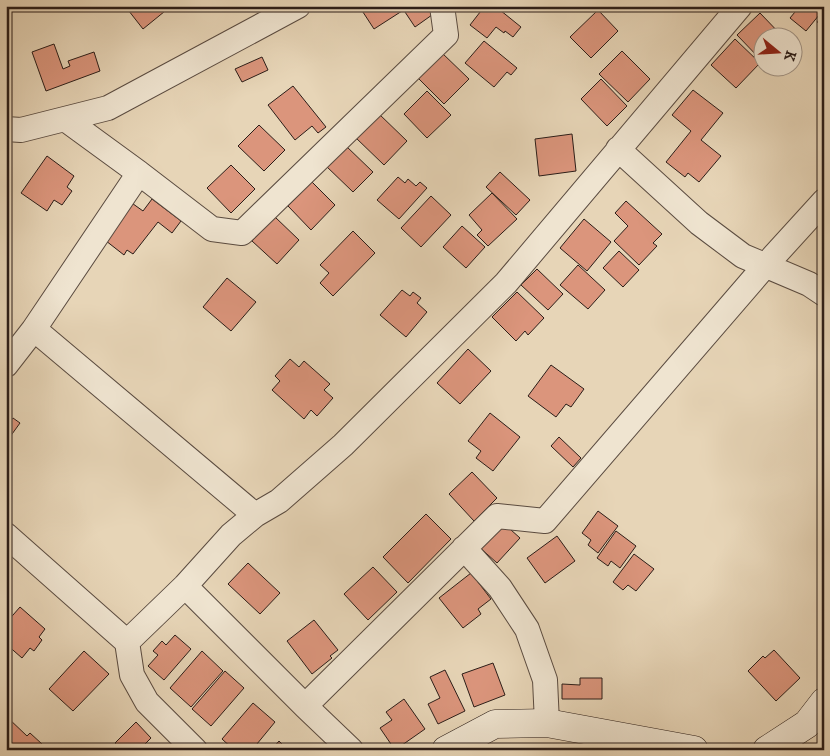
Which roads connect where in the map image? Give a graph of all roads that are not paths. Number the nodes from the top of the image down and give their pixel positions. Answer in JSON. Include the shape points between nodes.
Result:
{"nodes":[{"id":1,"x":298,"y":6,"type":"edge"},
{"id":2,"x":442,"y":6,"type":"edge"},
{"id":3,"x":740,"y":6,"type":"edge"},
{"id":4,"x":66,"y":119,"type":"junction"},
{"id":5,"x":6,"y":129,"type":"edge"},
{"id":6,"x":618,"y":149,"type":"junction"},
{"id":7,"x":139,"y":174,"type":"junction"},
{"id":8,"x":824,"y":201,"type":"edge"},
{"id":9,"x":764,"y":266,"type":"junction"},
{"id":10,"x":824,"y":294,"type":"edge"},
{"id":11,"x":34,"y":329,"type":"junction"},
{"id":12,"x":6,"y":365,"type":"edge"},
{"id":13,"x":255,"y":515,"type":"junction"},
{"id":14,"x":6,"y":535,"type":"edge"},
{"id":15,"x":464,"y":548,"type":"junction"},
{"id":16,"x":185,"y":586,"type":"junction"},
{"id":17,"x":127,"y":642,"type":"junction"},
{"id":18,"x":824,"y":702,"type":"edge"},
{"id":19,"x":305,"y":706,"type":"junction"},
{"id":20,"x":547,"y":722,"type":"junction"},
{"id":21,"x":195,"y":750,"type":"edge"},
{"id":22,"x":351,"y":750,"type":"edge"},
{"id":23,"x":446,"y":750,"type":"edge"},
{"id":24,"x":694,"y":750,"type":"edge"},
{"id":25,"x":767,"y":750,"type":"edge"}],
"edges":[{"from":1,"to":4,"type":"street","via":[[108,108]]},
{"from":2,"to":7,"type":"street","via":[[446,35],[242,233],[212,229]]},
{"from":3,"to":6,"type":"street"},
{"from":4,"to":5,"type":"street","via":[[21,130]]},
{"from":4,"to":7,"type":"street"},
{"from":6,"to":9,"type":"street","via":[[699,223],[743,256]]},
{"from":6,"to":13,"type":"street","via":[[506,282],[344,445],[279,501]]},
{"from":7,"to":11,"type":"street"},
{"from":8,"to":9,"type":"street"},
{"from":9,"to":10,"type":"street","via":[[809,284]]},
{"from":9,"to":15,"type":"street","via":[[544,520],[497,516]]},
{"from":11,"to":12,"type":"street"},
{"from":11,"to":13,"type":"street"},
{"from":13,"to":16,"type":"street","via":[[231,535]]},
{"from":14,"to":17,"type":"street"},
{"from":15,"to":19,"type":"street"},
{"from":15,"to":20,"type":"street","via":[[500,588],[526,629],[545,680]]},
{"from":16,"to":17,"type":"street"},
{"from":16,"to":19,"type":"street"},
{"from":17,"to":21,"type":"street","via":[[132,675],[147,702]]},
{"from":18,"to":25,"type":"street","via":[[807,724]]},
{"from":19,"to":22,"type":"street"},
{"from":20,"to":23,"type":"street","via":[[495,724]]},
{"from":20,"to":24,"type":"street"}]}
